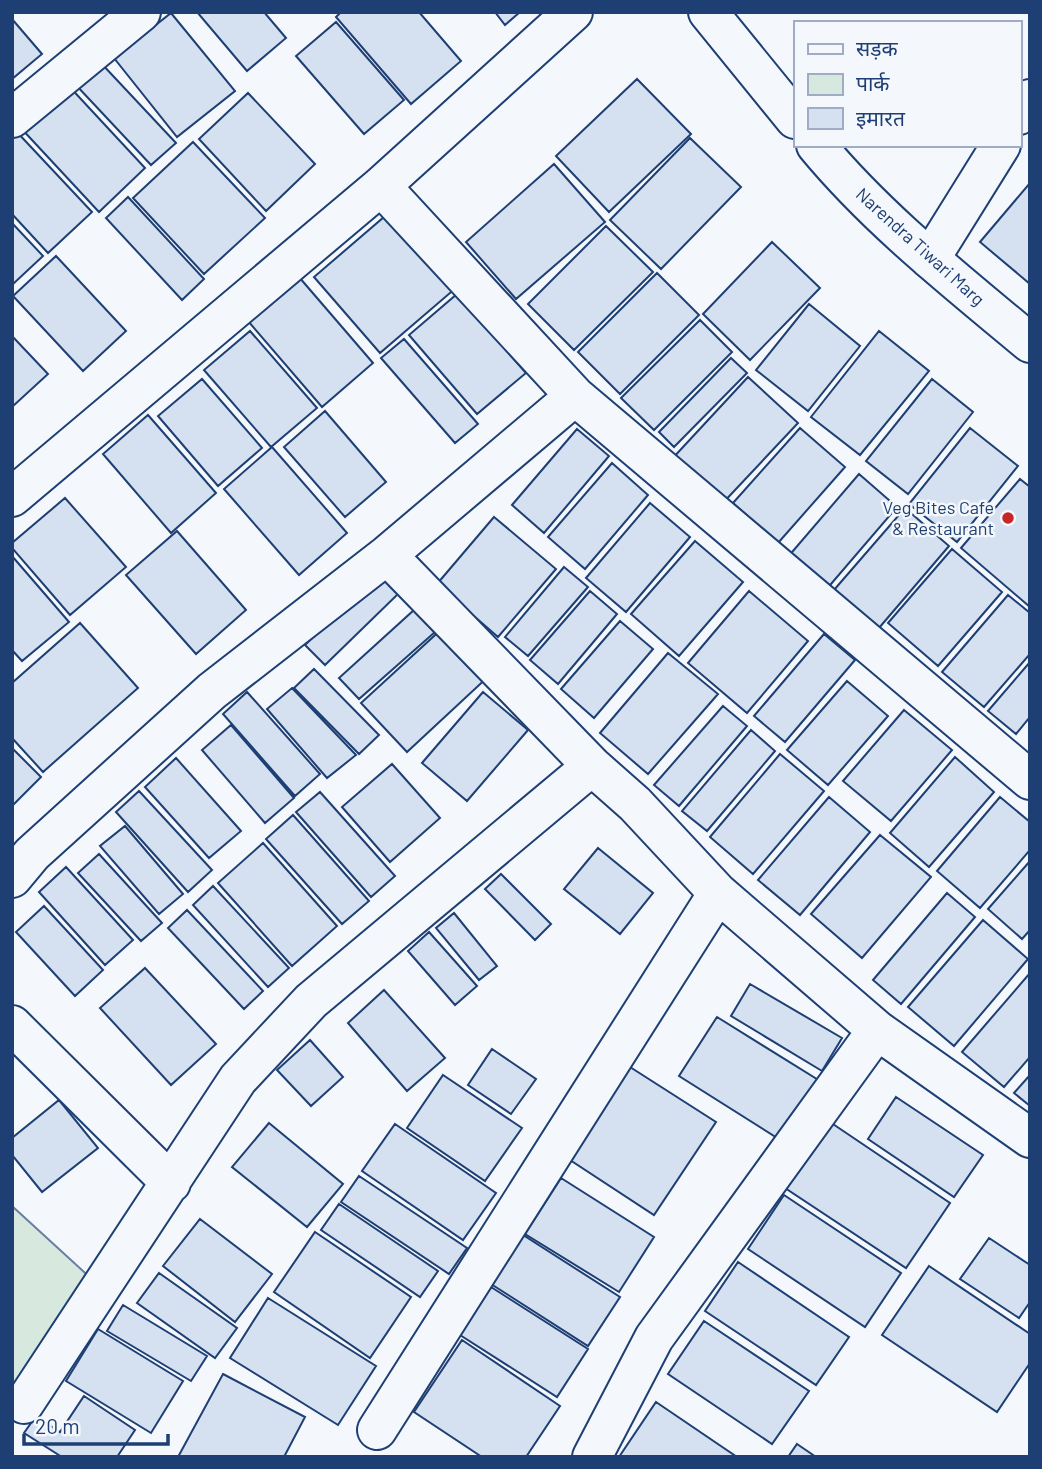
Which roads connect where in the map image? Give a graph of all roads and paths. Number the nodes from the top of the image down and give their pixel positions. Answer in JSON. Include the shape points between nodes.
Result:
{"nodes":[{"id":1,"x":141,"y":12,"type":"edge"},
{"id":2,"x":573,"y":12,"type":"edge"},
{"id":3,"x":708,"y":12,"type":"edge"},
{"id":4,"x":12,"y":118,"type":"edge"},
{"id":5,"x":794,"y":118,"type":"edge"},
{"id":6,"x":818,"y":147,"type":"edge"},
{"id":7,"x":1000,"y":147,"type":"edge"},
{"id":8,"x":382,"y":186,"type":"junction"},
{"id":9,"x":930,"y":259,"type":"junction"},
{"id":10,"x":1030,"y":343,"type":"edge"},
{"id":11,"x":575,"y":396,"type":"junction"},
{"id":12,"x":12,"y":497,"type":"edge"},
{"id":13,"x":387,"y":555,"type":"junction"},
{"id":14,"x":592,"y":766,"type":"junction"},
{"id":15,"x":1030,"y":780,"type":"edge"},
{"id":16,"x":12,"y":878,"type":"edge"},
{"id":17,"x":718,"y":893,"type":"junction"},
{"id":18,"x":12,"y":1025,"type":"edge"},
{"id":19,"x":877,"y":1030,"type":"junction"},
{"id":20,"x":1030,"y":1138,"type":"edge"},
{"id":21,"x":171,"y":1183,"type":"junction"},
{"id":22,"x":24,"y":1404,"type":"dead end"},
{"id":23,"x":377,"y":1430,"type":"dead end"},
{"id":24,"x":592,"y":1457,"type":"edge"}],
"edges":[{"from":1,"to":4,"type":"street"},
{"from":2,"to":8,"type":"street"},
{"from":3,"to":5,"type":"street"},
{"from":6,"to":9,"type":"street","name":"Narendra Tiwari Marg"},
{"from":7,"to":9,"type":"street"},
{"from":8,"to":11,"type":"street"},
{"from":8,"to":12,"type":"street"},
{"from":9,"to":10,"type":"street","name":"Narendra Tiwari Marg"},
{"from":11,"to":13,"type":"street"},
{"from":11,"to":15,"type":"street"},
{"from":13,"to":14,"type":"street"},
{"from":13,"to":16,"type":"street","via":[[212,691]]},
{"from":14,"to":17,"type":"street","via":[[635,804]]},
{"from":14,"to":21,"type":"street","via":[[311,1001],[238,1079]]},
{"from":17,"to":19,"type":"street"},
{"from":17,"to":23,"type":"street"},
{"from":18,"to":21,"type":"street"},
{"from":19,"to":20,"type":"street"},
{"from":19,"to":24,"type":"street","via":[[654,1338]]},
{"from":21,"to":22,"type":"street"}]}
